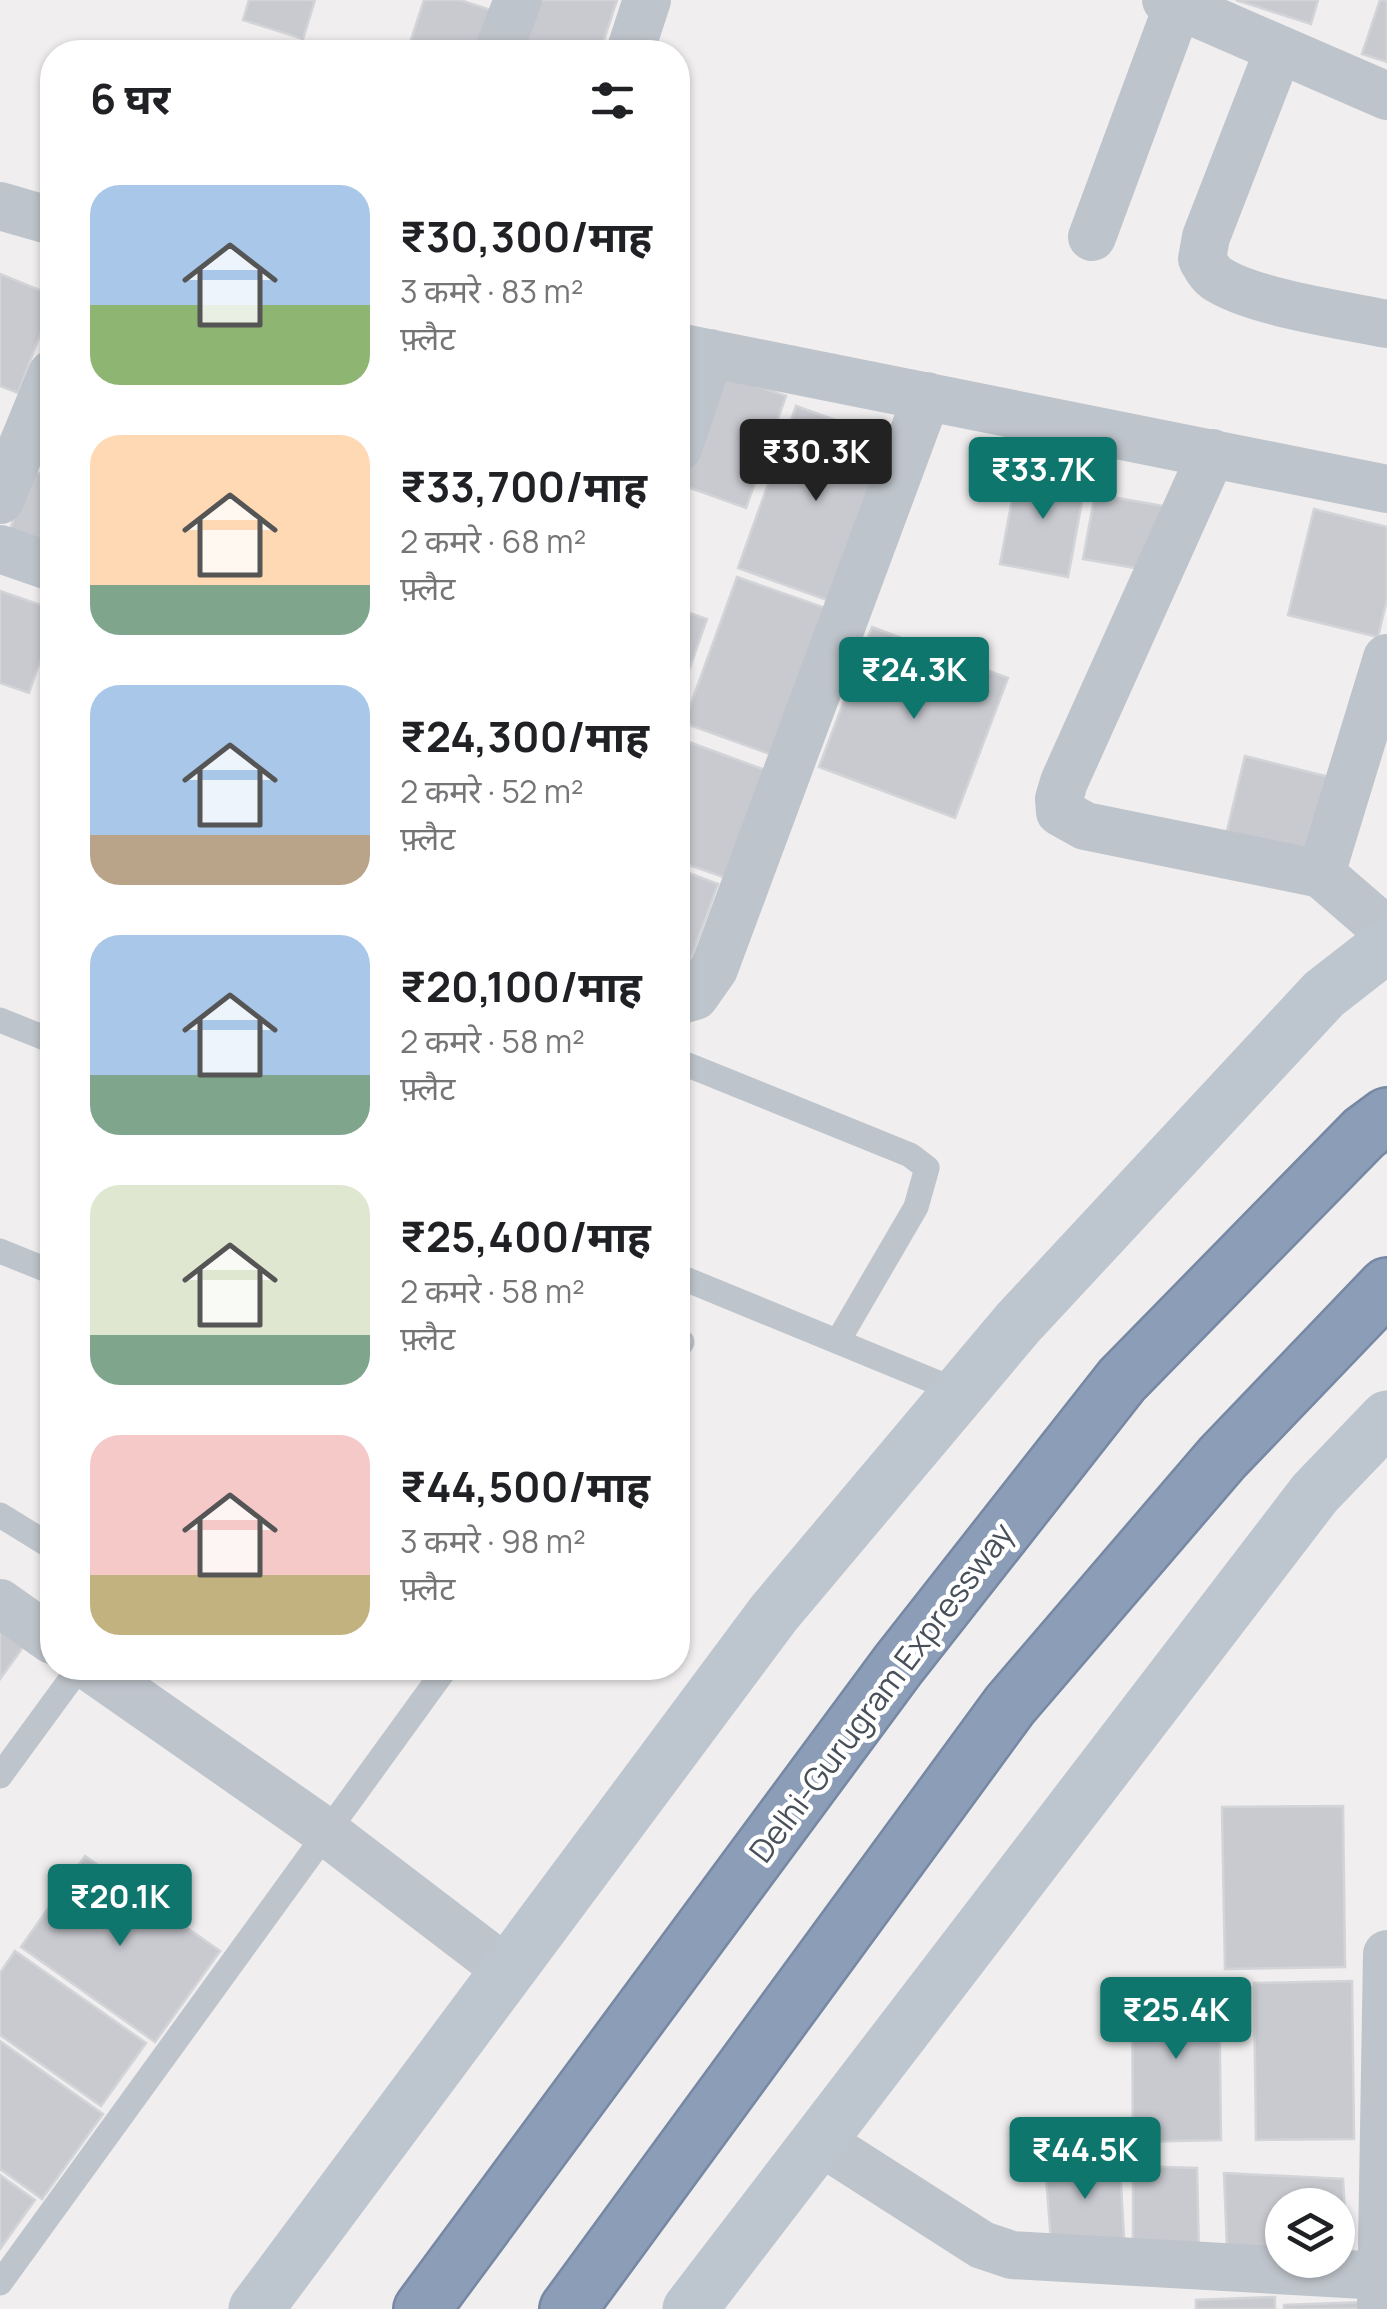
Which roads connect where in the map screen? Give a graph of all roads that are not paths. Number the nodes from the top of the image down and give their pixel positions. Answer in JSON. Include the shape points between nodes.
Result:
{"nodes":[{"id":1,"x":518,"y":0,"type":"edge"},
{"id":2,"x":647,"y":0,"type":"edge"},
{"id":3,"x":1172,"y":2,"type":"edge"},
{"id":4,"x":503,"y":40,"type":"edge"},
{"id":5,"x":634,"y":40,"type":"edge"},
{"id":6,"x":1279,"y":49,"type":"junction"},
{"id":7,"x":1387,"y":96,"type":"edge"},
{"id":8,"x":0,"y":206,"type":"edge"},
{"id":9,"x":40,"y":218,"type":"edge"},
{"id":10,"x":1092,"y":237,"type":"dead end"},
{"id":11,"x":1387,"y":324,"type":"edge"},
{"id":12,"x":694,"y":350,"type":"edge"},
{"id":13,"x":927,"y":396,"type":"junction"},
{"id":14,"x":40,"y":403,"type":"edge"},
{"id":15,"x":1212,"y":454,"type":"junction"},
{"id":16,"x":1387,"y":489,"type":"edge"},
{"id":17,"x":0,"y":500,"type":"edge"},
{"id":18,"x":0,"y":549,"type":"edge"},
{"id":19,"x":40,"y":562,"type":"edge"},
{"id":20,"x":1387,"y":658,"type":"edge"},
{"id":21,"x":1321,"y":874,"type":"junction"},
{"id":22,"x":1387,"y":932,"type":"edge"},
{"id":23,"x":1387,"y":945,"type":"edge"},
{"id":24,"x":690,"y":997,"type":"edge"},
{"id":25,"x":0,"y":1020,"type":"edge"},
{"id":26,"x":40,"y":1037,"type":"edge"},
{"id":27,"x":690,"y":1067,"type":"edge"},
{"id":28,"x":1387,"y":1116,"type":"edge"},
{"id":29,"x":0,"y":1251,"type":"edge"},
{"id":30,"x":40,"y":1267,"type":"edge"},
{"id":31,"x":690,"y":1281,"type":"edge"},
{"id":32,"x":1387,"y":1286,"type":"edge"},
{"id":33,"x":838,"y":1341,"type":"junction"},
{"id":34,"x":960,"y":1392,"type":"junction"},
{"id":35,"x":1387,"y":1418,"type":"edge"},
{"id":36,"x":0,"y":1515,"type":"edge"},
{"id":37,"x":40,"y":1540,"type":"edge"},
{"id":38,"x":0,"y":1604,"type":"edge"},
{"id":39,"x":40,"y":1632,"type":"edge"},
{"id":40,"x":70,"y":1680,"type":"edge"},
{"id":41,"x":108,"y":1680,"type":"edge"},
{"id":42,"x":437,"y":1680,"type":"edge"},
{"id":43,"x":0,"y":1776,"type":"edge"},
{"id":44,"x":326,"y":1832,"type":"junction"},
{"id":45,"x":1387,"y":1954,"type":"edge"},
{"id":46,"x":508,"y":1970,"type":"junction"},
{"id":47,"x":1386,"y":2081,"type":"edge"},
{"id":48,"x":818,"y":2140,"type":"junction"},
{"id":49,"x":0,"y":2283,"type":"edge"},
{"id":50,"x":1382,"y":2292,"type":"edge"},
{"id":51,"x":256,"y":2309,"type":"edge"},
{"id":52,"x":422,"y":2309,"type":"edge"},
{"id":53,"x":568,"y":2309,"type":"edge"},
{"id":54,"x":690,"y":2309,"type":"edge"}],
"edges":[{"from":1,"to":4,"type":"street"},
{"from":2,"to":5,"type":"street"},
{"from":3,"to":6,"type":"street"},
{"from":3,"to":10,"type":"street"},
{"from":6,"to":7,"type":"street"},
{"from":6,"to":11,"type":"street","via":[[1202,259],[1227,284]]},
{"from":8,"to":9,"type":"street"},
{"from":12,"to":13,"type":"street"},
{"from":13,"to":15,"type":"street"},
{"from":13,"to":24,"type":"street","via":[[714,969]]},
{"from":14,"to":17,"type":"street"},
{"from":15,"to":16,"type":"street"},
{"from":15,"to":21,"type":"street","via":[[1064,782],[1060,812],[1085,826]]},
{"from":18,"to":19,"type":"street"},
{"from":20,"to":21,"type":"street"},
{"from":21,"to":22,"type":"street"},
{"from":23,"to":34,"type":"main road","via":[[1324,994]]},
{"from":25,"to":26,"type":"lane"},
{"from":27,"to":33,"type":"lane","via":[[928,1168],[916,1207]]},
{"from":28,"to":52,"type":"highway","name":"Delhi-Gurugram Expressway","via":[[1122,1380],[898,1665]]},
{"from":29,"to":30,"type":"lane"},
{"from":31,"to":33,"type":"lane"},
{"from":32,"to":53,"type":"highway","via":[[1222,1458],[1010,1706]]},
{"from":33,"to":34,"type":"lane"},
{"from":34,"to":46,"type":"main road","via":[[774,1613]]},
{"from":35,"to":48,"type":"main road","via":[[1315,1493]]},
{"from":36,"to":37,"type":"lane"},
{"from":38,"to":39,"type":"street"},
{"from":40,"to":43,"type":"lane"},
{"from":41,"to":44,"type":"street"},
{"from":42,"to":44,"type":"lane"},
{"from":44,"to":46,"type":"street"},
{"from":44,"to":49,"type":"lane"},
{"from":45,"to":47,"type":"street"},
{"from":46,"to":51,"type":"main road"},
{"from":47,"to":50,"type":"street"},
{"from":48,"to":50,"type":"street","via":[[982,2245],[1012,2254]]},
{"from":48,"to":54,"type":"main road"}]}
